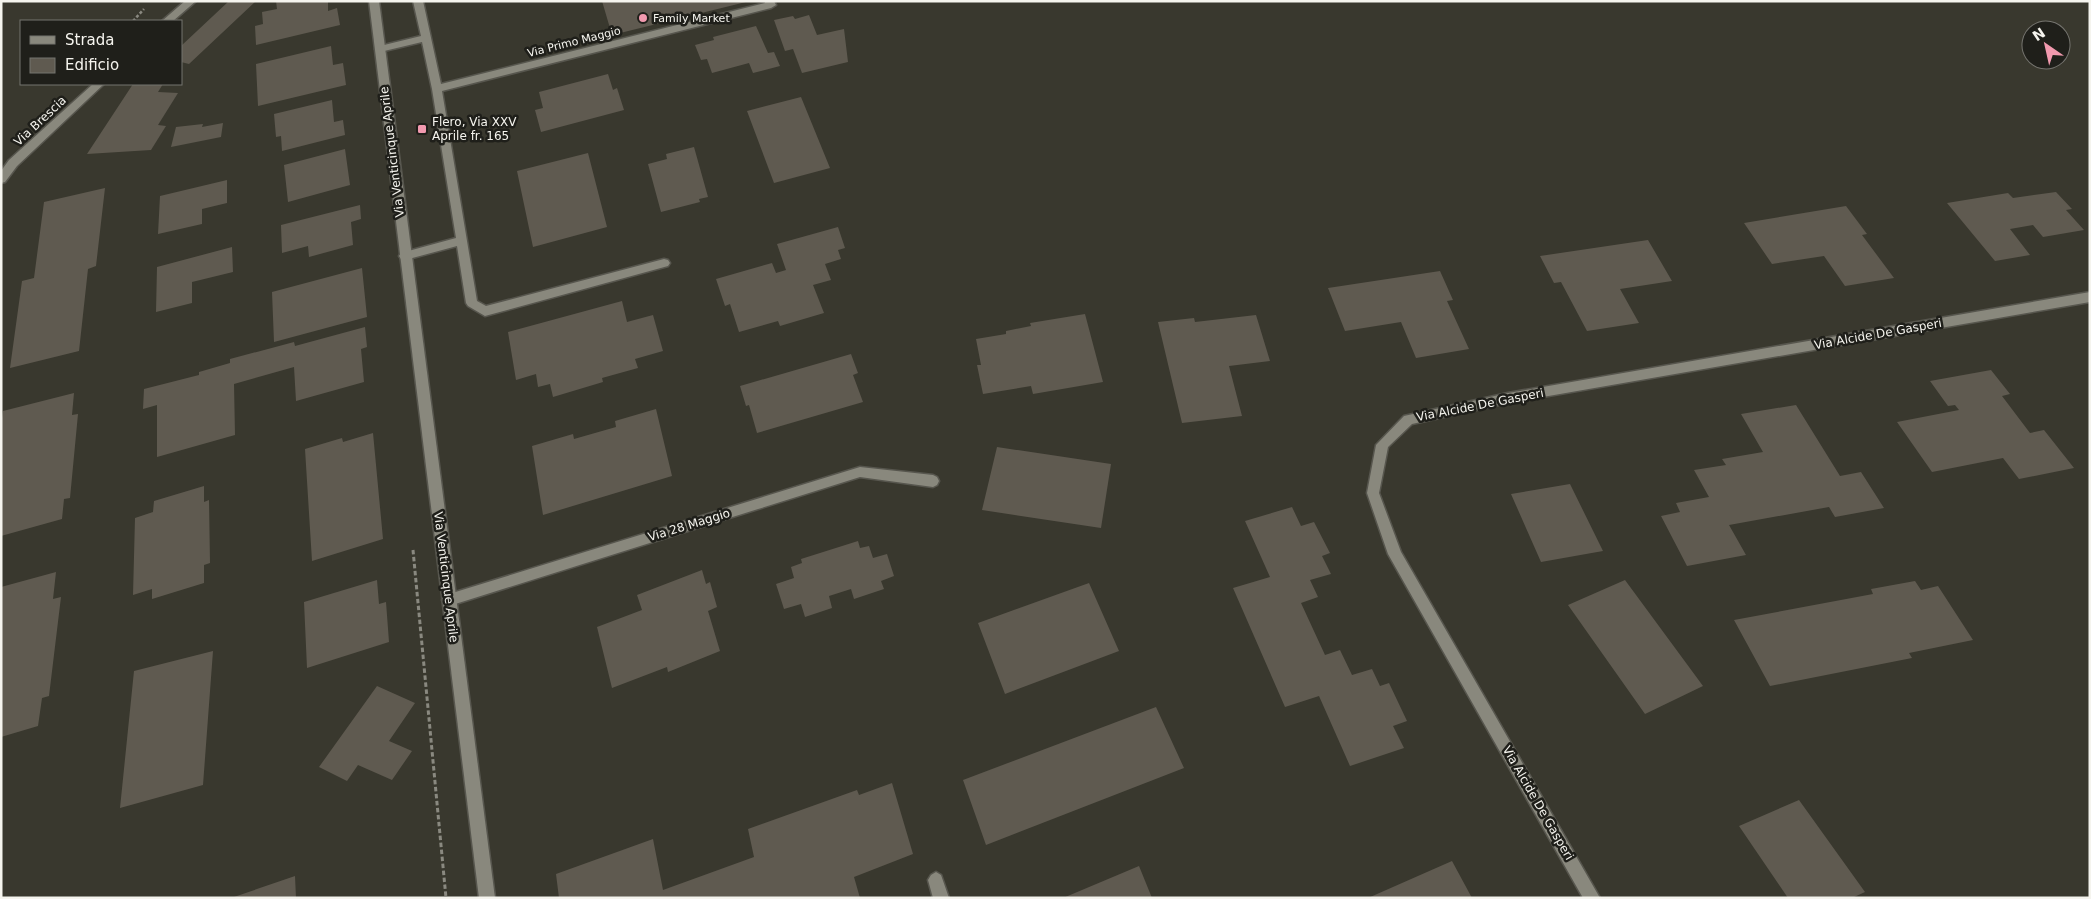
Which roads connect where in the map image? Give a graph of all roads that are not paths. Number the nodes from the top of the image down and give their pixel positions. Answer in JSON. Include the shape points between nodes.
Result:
{"nodes":[{"id":1,"x":180,"y":1,"type":"edge"},
{"id":2,"x":191,"y":1,"type":"edge"},
{"id":3,"x":374,"y":1,"type":"edge"},
{"id":4,"x":418,"y":1,"type":"edge"},
{"id":5,"x":769,"y":1,"type":"edge"},
{"id":6,"x":167,"y":20,"type":"edge"},
{"id":7,"x":167,"y":20,"type":"edge"},
{"id":8,"x":427,"y":38,"type":"junction"},
{"id":9,"x":380,"y":49,"type":"junction"},
{"id":10,"x":98,"y":85,"type":"edge"},
{"id":11,"x":437,"y":89,"type":"junction"},
{"id":12,"x":1,"y":179,"type":"edge"},
{"id":13,"x":461,"y":241,"type":"junction"},
{"id":14,"x":405,"y":256,"type":"junction"},
{"id":15,"x":664,"y":263,"type":"dead end"},
{"id":16,"x":2090,"y":297,"type":"edge"},
{"id":17,"x":933,"y":481,"type":"dead end"},
{"id":18,"x":449,"y":600,"type":"junction"},
{"id":19,"x":936,"y":880,"type":"dead end"},
{"id":20,"x":487,"y":898,"type":"edge"},
{"id":21,"x":941,"y":898,"type":"edge"},
{"id":22,"x":1592,"y":898,"type":"edge"}],
"edges":[{"from":1,"to":6,"type":"street"},
{"from":2,"to":7,"type":"street"},
{"from":3,"to":9,"type":"street","name":"Via Venticinque Aprile"},
{"from":4,"to":8,"type":"street"},
{"from":5,"to":11,"type":"street","name":"Via Primo Maggio","via":[[771,5]]},
{"from":8,"to":9,"type":"street"},
{"from":8,"to":11,"type":"street"},
{"from":9,"to":14,"type":"street","name":"Via Venticinque Aprile"},
{"from":10,"to":12,"type":"street","name":"Via Brescia"},
{"from":11,"to":13,"type":"street"},
{"from":13,"to":14,"type":"street"},
{"from":13,"to":15,"type":"street","via":[[472,303],[485,311]]},
{"from":14,"to":18,"type":"street","name":"Via Venticinque Aprile"},
{"from":16,"to":22,"type":"street","name":"Via Alcide De Gasperi","via":[[1508,398],[1408,420],[1382,445],[1373,493],[1395,554]]},
{"from":17,"to":18,"type":"street","name":"Via 28 Maggio","via":[[860,472]]},
{"from":18,"to":20,"type":"street","name":"Via Venticinque Aprile"},
{"from":19,"to":21,"type":"street"}]}
